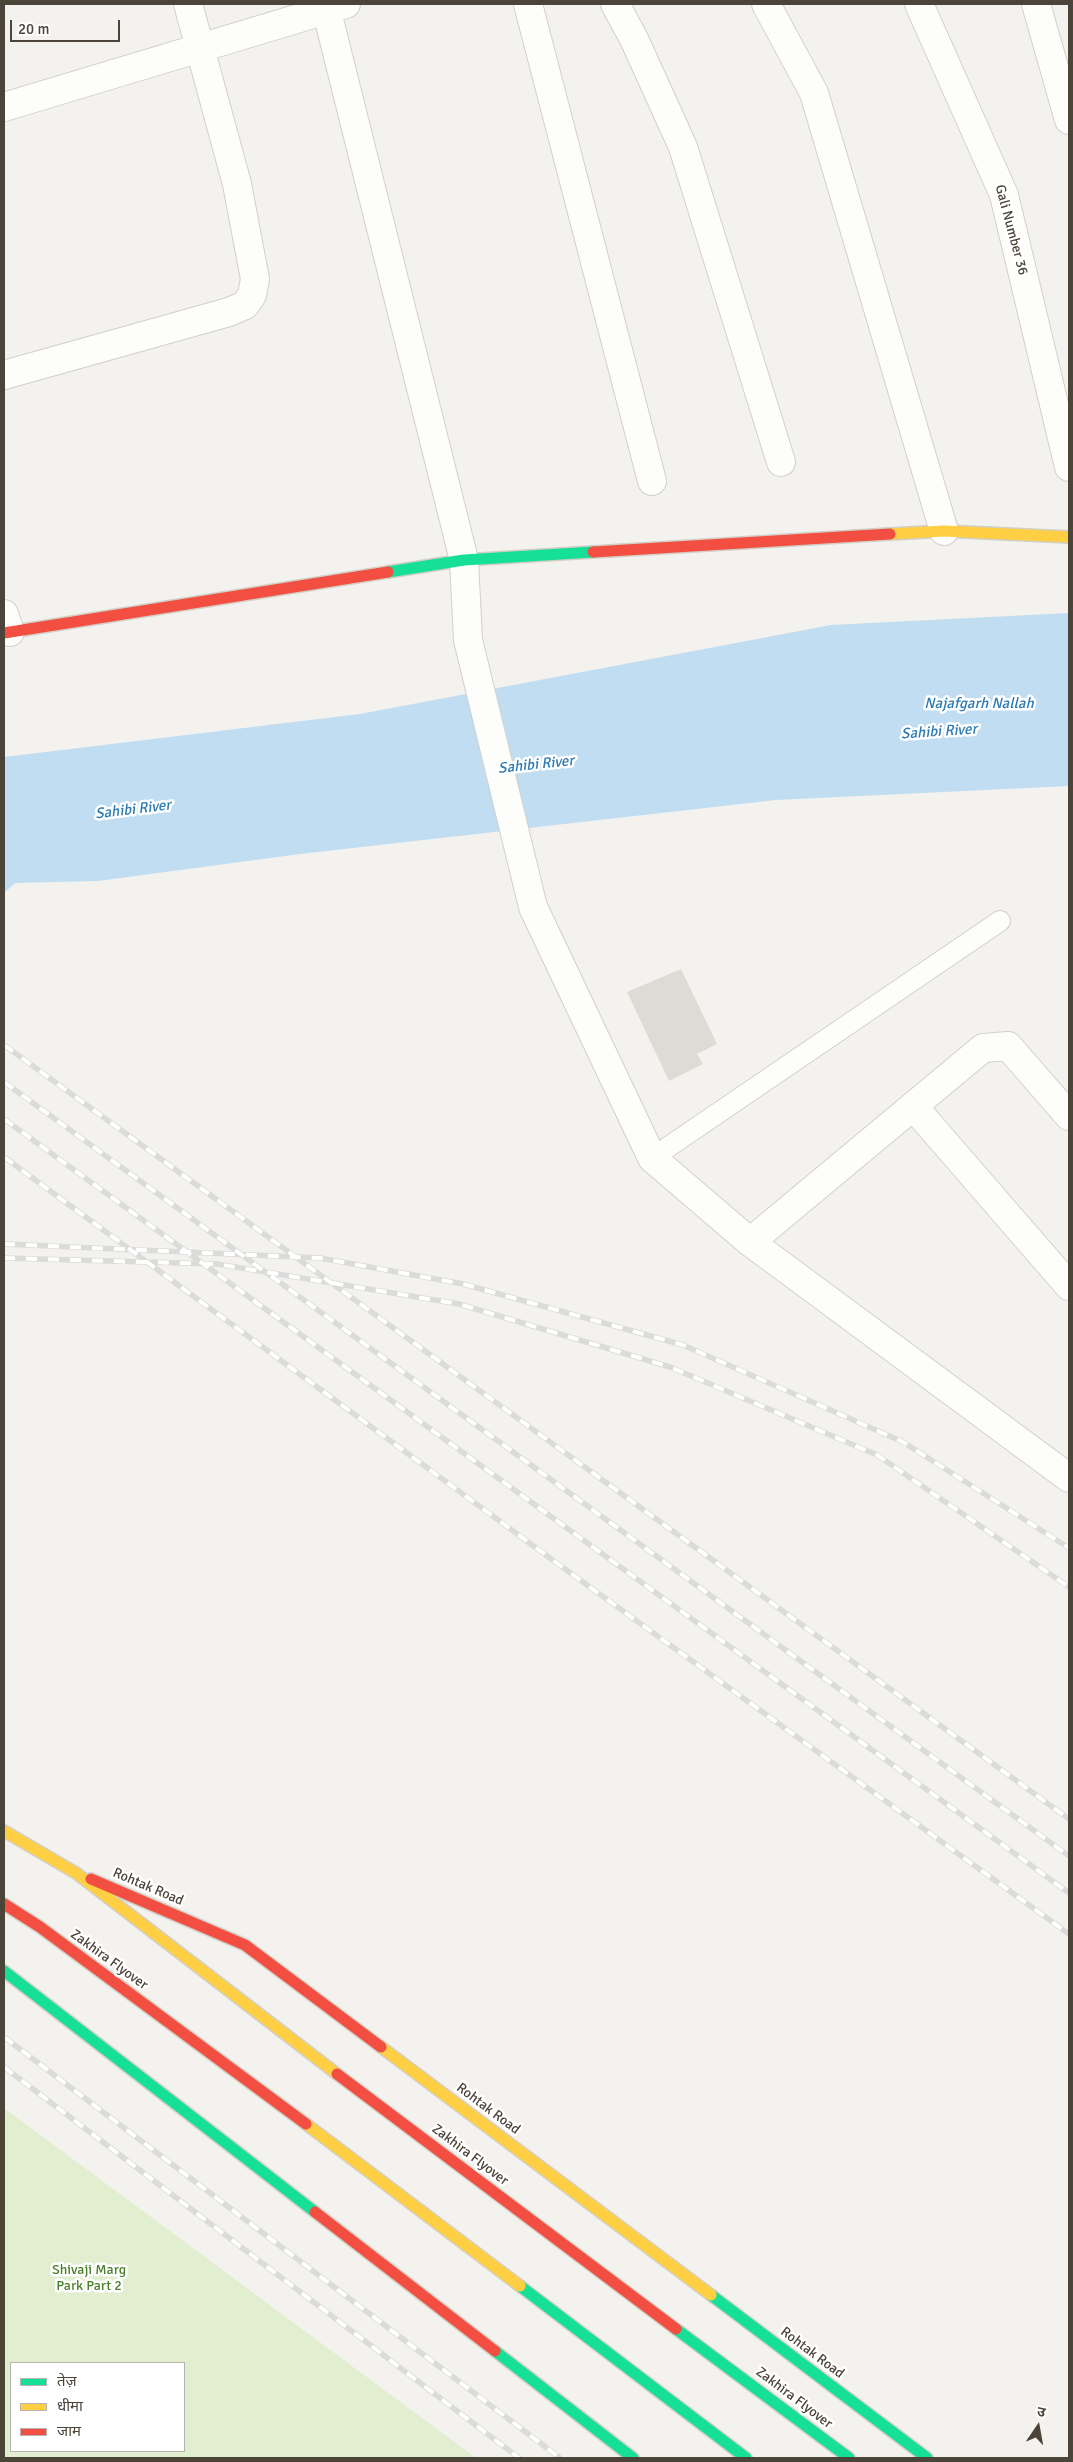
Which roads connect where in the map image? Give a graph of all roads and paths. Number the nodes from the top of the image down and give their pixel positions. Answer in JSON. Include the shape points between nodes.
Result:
{"nodes":[{"id":1,"x":188,"y":4,"type":"edge"},
{"id":2,"x":528,"y":4,"type":"edge"},
{"id":3,"x":615,"y":4,"type":"edge"},
{"id":4,"x":766,"y":4,"type":"edge"},
{"id":5,"x":919,"y":4,"type":"edge"},
{"id":6,"x":1036,"y":4,"type":"edge"},
{"id":7,"x":333,"y":5,"type":"edge"},
{"id":8,"x":199,"y":48,"type":"junction"},
{"id":9,"x":4,"y":107,"type":"edge"},
{"id":10,"x":1069,"y":120,"type":"edge"},
{"id":11,"x":4,"y":375,"type":"edge"},
{"id":12,"x":781,"y":462,"type":"dead end"},
{"id":13,"x":1069,"y":467,"type":"edge"},
{"id":14,"x":652,"y":481,"type":"dead end"},
{"id":15,"x":944,"y":531,"type":"junction"},
{"id":16,"x":1069,"y":537,"type":"edge"},
{"id":17,"x":464,"y":560,"type":"junction"},
{"id":18,"x":6,"y":626,"type":"edge"},
{"id":19,"x":1000,"y":921,"type":"dead end"},
{"id":20,"x":913,"y":1106,"type":"junction"},
{"id":21,"x":1069,"y":1116,"type":"edge"},
{"id":22,"x":652,"y":1158,"type":"junction"},
{"id":23,"x":750,"y":1242,"type":"junction"},
{"id":24,"x":1069,"y":1286,"type":"edge"},
{"id":25,"x":1069,"y":1478,"type":"edge"},
{"id":26,"x":4,"y":1831,"type":"edge"},
{"id":27,"x":76,"y":1873,"type":"junction"},
{"id":28,"x":4,"y":1904,"type":"edge"},
{"id":29,"x":4,"y":1970,"type":"edge"},
{"id":30,"x":634,"y":2458,"type":"edge"},
{"id":31,"x":746,"y":2458,"type":"edge"},
{"id":32,"x":849,"y":2458,"type":"edge"},
{"id":33,"x":927,"y":2458,"type":"edge"}],
"edges":[{"from":1,"to":8,"type":"street"},
{"from":2,"to":14,"type":"street"},
{"from":3,"to":12,"type":"street","via":[[684,147]]},
{"from":4,"to":15,"type":"street","via":[[814,93]]},
{"from":5,"to":13,"type":"street","name":"Gali Number 36","via":[[1004,195]]},
{"from":6,"to":10,"type":"street"},
{"from":7,"to":8,"type":"street"},
{"from":7,"to":17,"type":"street"},
{"from":8,"to":9,"type":"street"},
{"from":8,"to":11,"type":"street","via":[[237,184],[256,279],[252,295],[245,305],[229,312]]},
{"from":15,"to":16,"type":"main road"},
{"from":15,"to":17,"type":"main road"},
{"from":17,"to":18,"type":"main road"},
{"from":17,"to":22,"type":"street","via":[[468,640],[533,907]]},
{"from":19,"to":22,"type":"lane"},
{"from":20,"to":21,"type":"street","via":[[983,1048],[1008,1046]]},
{"from":20,"to":23,"type":"street"},
{"from":20,"to":24,"type":"street"},
{"from":22,"to":23,"type":"street"},
{"from":23,"to":25,"type":"street"},
{"from":26,"to":27,"type":"main road","name":"Rohtak Road"},
{"from":27,"to":32,"type":"main road","name":"Zakhira Flyover","via":[[337,2074]]},
{"from":27,"to":33,"type":"main road","name":"Rohtak Road","via":[[245,1945]]},
{"from":28,"to":31,"type":"main road","name":"Zakhira Flyover","via":[[40,1927],[296,2116]]},
{"from":29,"to":30,"type":"main road"}]}
